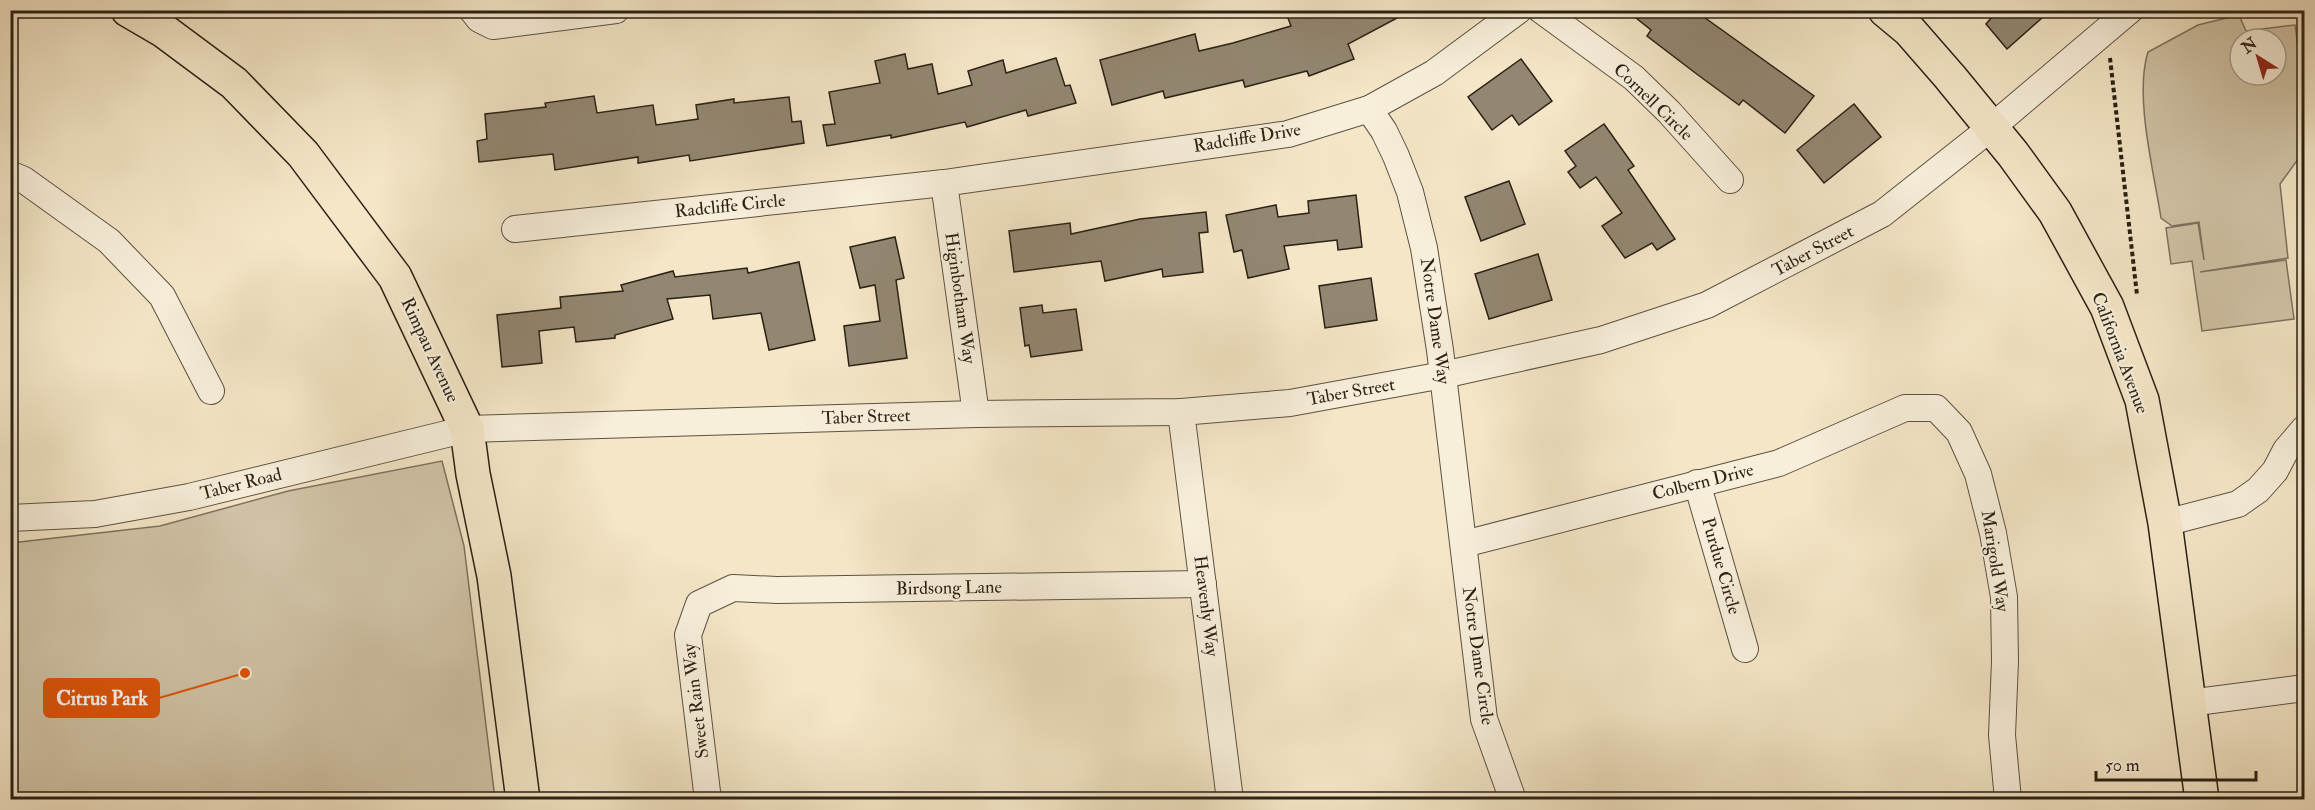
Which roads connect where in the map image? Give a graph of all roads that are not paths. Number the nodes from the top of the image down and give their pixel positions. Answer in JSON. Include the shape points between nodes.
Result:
{"nodes":[{"id":1,"x":128,"y":10,"type":"edge"},
{"id":2,"x":472,"y":10,"type":"edge"},
{"id":3,"x":616,"y":10,"type":"edge"},
{"id":4,"x":1519,"y":10,"type":"edge"},
{"id":5,"x":1541,"y":10,"type":"edge"},
{"id":6,"x":1885,"y":10,"type":"edge"},
{"id":7,"x":2125,"y":12,"type":"edge"},
{"id":8,"x":1369,"y":109,"type":"junction"},
{"id":9,"x":1992,"y":127,"type":"junction"},
{"id":10,"x":10,"y":174,"type":"edge"},
{"id":11,"x":1730,"y":180,"type":"dead end"},
{"id":12,"x":944,"y":183,"type":"junction"},
{"id":13,"x":515,"y":229,"type":"dead end"},
{"id":14,"x":1443,"y":375,"type":"junction"},
{"id":15,"x":211,"y":391,"type":"dead end"},
{"id":16,"x":1936,"y":408,"type":"joint"},
{"id":17,"x":1181,"y":412,"type":"junction"},
{"id":18,"x":976,"y":414,"type":"junction"},
{"id":19,"x":467,"y":429,"type":"junction"},
{"id":20,"x":2304,"y":429,"type":"edge"},
{"id":21,"x":1697,"y":483,"type":"junction"},
{"id":22,"x":10,"y":518,"type":"edge"},
{"id":23,"x":2165,"y":523,"type":"junction"},
{"id":24,"x":1464,"y":544,"type":"junction"},
{"id":25,"x":1203,"y":584,"type":"junction"},
{"id":26,"x":699,"y":604,"type":"joint"},
{"id":27,"x":1745,"y":649,"type":"dead end"},
{"id":28,"x":2304,"y":688,"type":"edge"},
{"id":29,"x":2188,"y":704,"type":"junction"},
{"id":30,"x":523,"y":800,"type":"edge"},
{"id":31,"x":708,"y":800,"type":"edge"},
{"id":32,"x":1230,"y":800,"type":"edge"},
{"id":33,"x":1513,"y":800,"type":"edge"},
{"id":34,"x":2008,"y":800,"type":"edge"},
{"id":35,"x":2202,"y":800,"type":"edge"}],
"edges":[{"from":1,"to":19,"type":"main road","name":"Rimpau Avenue","via":[[234,82],[303,154],[395,277]]},
{"from":2,"to":3,"type":"street","via":[[493,26]]},
{"from":4,"to":8,"type":"street","name":"Radcliffe Drive","via":[[1434,73]]},
{"from":5,"to":11,"type":"street","name":"Cornell Circle","via":[[1634,78]]},
{"from":6,"to":9,"type":"main road","name":"California Avenue","via":[[1909,30]]},
{"from":7,"to":9,"type":"street","name":"Taber Street"},
{"from":8,"to":12,"type":"street","name":"Radcliffe Drive","via":[[1288,134]]},
{"from":8,"to":14,"type":"street","name":"Notre Dame Way","via":[[1384,131],[1410,192],[1424,248]]},
{"from":9,"to":14,"type":"street","name":"Taber Street","via":[[1882,214],[1707,305],[1601,340]]},
{"from":9,"to":23,"type":"main road","name":"California Avenue","via":[[2055,212],[2107,307],[2142,400]]},
{"from":10,"to":15,"type":"street","via":[[109,241],[162,296]]},
{"from":12,"to":13,"type":"street","name":"Radcliffe Circle"},
{"from":12,"to":18,"type":"street","name":"Higinbotham Way"},
{"from":14,"to":17,"type":"street","name":"Taber Street","via":[[1290,403]]},
{"from":14,"to":24,"type":"street","name":"Notre Dame Way"},
{"from":16,"to":21,"type":"street","name":"Colbern Drive","via":[[1905,408],[1779,463]]},
{"from":16,"to":34,"type":"street","name":"Marigold Way","via":[[1959,432],[1978,474],[1993,533],[2004,597],[2002,735]]},
{"from":17,"to":18,"type":"street","name":"Taber Street"},
{"from":17,"to":25,"type":"street","name":"Heavenly Way"},
{"from":18,"to":19,"type":"street","name":"Taber Street"},
{"from":19,"to":22,"type":"street","name":"Taber Road","via":[[189,497],[95,513]]},
{"from":19,"to":30,"type":"main road","name":"Rimpau Avenue","via":[[494,576]]},
{"from":20,"to":23,"type":"street","via":[[2275,471],[2238,504]]},
{"from":21,"to":24,"type":"street","name":"Colbern Drive"},
{"from":21,"to":27,"type":"street","name":"Purdue Circle"},
{"from":23,"to":29,"type":"main road","name":"California Avenue"},
{"from":24,"to":33,"type":"street","name":"Notre Dame Circle","via":[[1484,720]]},
{"from":25,"to":26,"type":"street","name":"Birdsong Lane","via":[[777,591],[733,588]]},
{"from":25,"to":32,"type":"street","name":"Heavenly Way"},
{"from":26,"to":31,"type":"street","name":"Sweet Rain Way","via":[[688,635]]},
{"from":28,"to":29,"type":"street"},
{"from":29,"to":35,"type":"main road","name":"California Avenue"}]}
